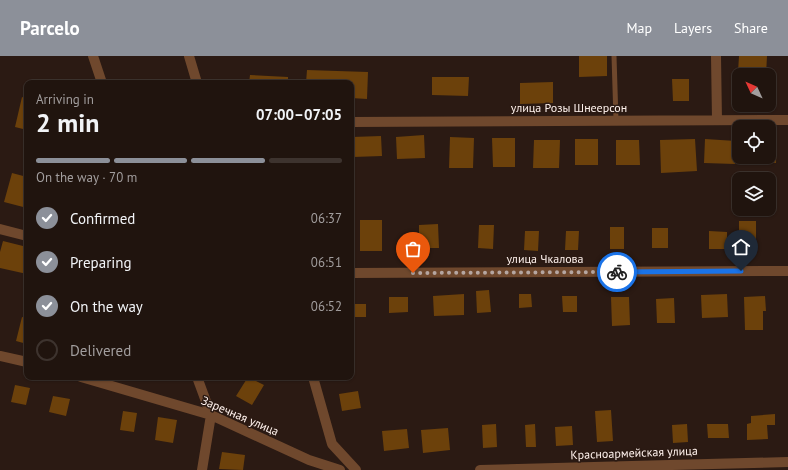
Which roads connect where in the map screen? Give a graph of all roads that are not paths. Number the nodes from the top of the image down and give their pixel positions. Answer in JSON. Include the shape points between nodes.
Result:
{"nodes":[{"id":1,"x":93,"y":56,"type":"edge"},
{"id":2,"x":189,"y":56,"type":"edge"},
{"id":3,"x":614,"y":56,"type":"edge"},
{"id":4,"x":716,"y":56,"type":"edge"},
{"id":5,"x":101,"y":80,"type":"edge"},
{"id":6,"x":197,"y":80,"type":"edge"},
{"id":7,"x":616,"y":120,"type":"junction"},
{"id":8,"x":717,"y":120,"type":"junction"},
{"id":9,"x":788,"y":120,"type":"edge"},
{"id":10,"x":354,"y":122,"type":"edge"},
{"id":11,"x":0,"y":229,"type":"edge"},
{"id":12,"x":24,"y":235,"type":"edge"},
{"id":13,"x":788,"y":271,"type":"edge"},
{"id":14,"x":354,"y":273,"type":"edge"},
{"id":15,"x":0,"y":356,"type":"edge"},
{"id":16,"x":24,"y":361,"type":"edge"},
{"id":17,"x":91,"y":380,"type":"edge"},
{"id":18,"x":198,"y":380,"type":"edge"},
{"id":19,"x":314,"y":380,"type":"edge"},
{"id":20,"x":211,"y":415,"type":"junction"},
{"id":21,"x":788,"y":462,"type":"edge"},
{"id":22,"x":636,"y":468,"type":"edge"},
{"id":23,"x":202,"y":470,"type":"edge"},
{"id":24,"x":340,"y":470,"type":"edge"},
{"id":25,"x":356,"y":470,"type":"edge"},
{"id":26,"x":480,"y":470,"type":"edge"}],
"edges":[{"from":1,"to":5,"type":"street"},
{"from":2,"to":6,"type":"street"},
{"from":3,"to":7,"type":"lane"},
{"from":4,"to":8,"type":"street"},
{"from":7,"to":8,"type":"street","name":"улица Розы Шнеерсон"},
{"from":7,"to":10,"type":"street","name":"улица Розы Шнеерсон"},
{"from":8,"to":9,"type":"street","name":"улица Розы Шнеерсон"},
{"from":11,"to":12,"type":"street"},
{"from":13,"to":14,"type":"street","name":"улица Чкалова"},
{"from":15,"to":16,"type":"street"},
{"from":17,"to":20,"type":"street","name":"Заречная улица"},
{"from":18,"to":20,"type":"street"},
{"from":19,"to":25,"type":"street","via":[[332,444]]},
{"from":20,"to":23,"type":"street"},
{"from":20,"to":24,"type":"street","name":"Заречная улица","via":[[309,460]]},
{"from":21,"to":22,"type":"street","name":"Красноармейская улица"},
{"from":22,"to":26,"type":"street","name":"Красноармейская улица"}]}
